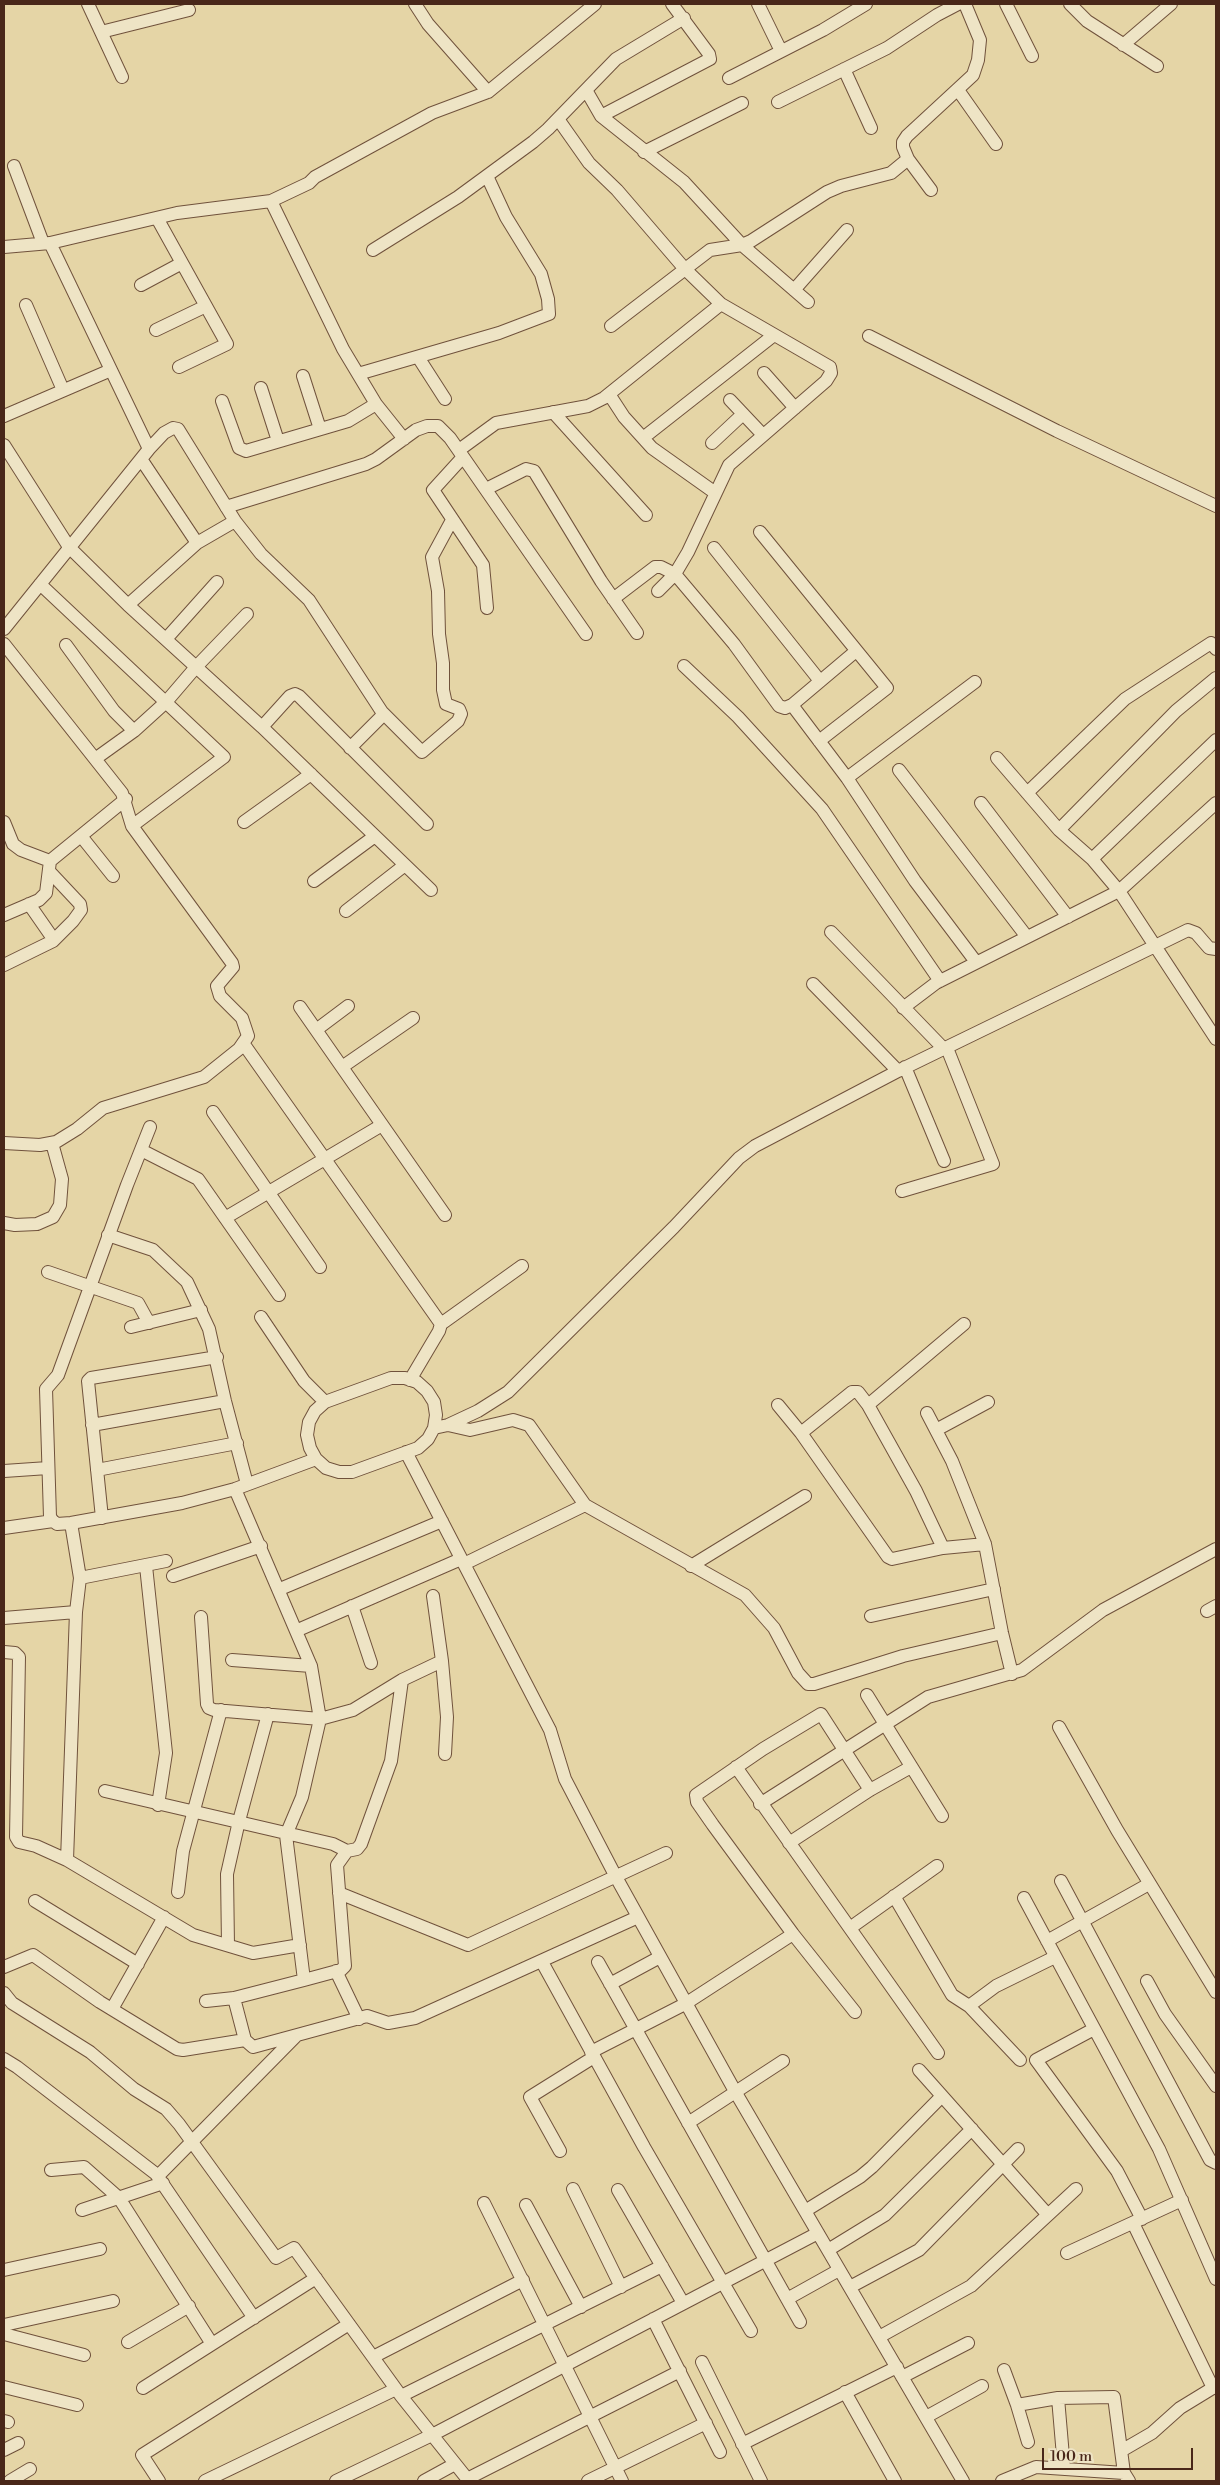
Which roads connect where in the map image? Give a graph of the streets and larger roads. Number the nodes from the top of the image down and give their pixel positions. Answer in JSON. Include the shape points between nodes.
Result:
{"nodes":[{"id":1,"x":88,"y":4,"type":"edge"},
{"id":2,"x":415,"y":4,"type":"edge"},
{"id":3,"x":672,"y":4,"type":"edge"},
{"id":4,"x":758,"y":4,"type":"edge"},
{"id":5,"x":866,"y":4,"type":"edge"},
{"id":6,"x":958,"y":4,"type":"edge"},
{"id":7,"x":965,"y":4,"type":"edge"},
{"id":8,"x":1006,"y":4,"type":"edge"},
{"id":9,"x":1070,"y":4,"type":"edge"},
{"id":10,"x":1171,"y":4,"type":"edge"},
{"id":11,"x":587,"y":6,"type":"edge"},
{"id":12,"x":189,"y":10,"type":"dead end"},
{"id":13,"x":684,"y":18,"type":"junction"},
{"id":14,"x":101,"y":32,"type":"junction"},
{"id":15,"x":1122,"y":45,"type":"junction"},
{"id":16,"x":781,"y":51,"type":"junction"},
{"id":17,"x":1032,"y":56,"type":"dead end"},
{"id":18,"x":1157,"y":66,"type":"dead end"},
{"id":19,"x":844,"y":70,"type":"junction"},
{"id":20,"x":122,"y":77,"type":"dead end"},
{"id":21,"x":729,"y":78,"type":"dead end"},
{"id":22,"x":586,"y":90,"type":"junction"},
{"id":23,"x":958,"y":90,"type":"junction"},
{"id":24,"x":488,"y":92,"type":"junction"},
{"id":25,"x":778,"y":102,"type":"dead end"},
{"id":26,"x":742,"y":104,"type":"dead end"},
{"id":27,"x":601,"y":116,"type":"junction"},
{"id":28,"x":558,"y":119,"type":"junction"},
{"id":29,"x":871,"y":128,"type":"dead end"},
{"id":30,"x":996,"y":144,"type":"dead end"},
{"id":31,"x":644,"y":152,"type":"junction"},
{"id":32,"x":908,"y":159,"type":"junction"},
{"id":33,"x":14,"y":166,"type":"dead end"},
{"id":34,"x":487,"y":176,"type":"junction"},
{"id":35,"x":931,"y":190,"type":"dead end"},
{"id":36,"x":271,"y":201,"type":"junction"},
{"id":37,"x":157,"y":218,"type":"junction"},
{"id":38,"x":848,"y":230,"type":"dead end"},
{"id":39,"x":46,"y":243,"type":"junction"},
{"id":40,"x":742,"y":245,"type":"junction"},
{"id":41,"x":4,"y":247,"type":"edge"},
{"id":42,"x":372,"y":250,"type":"dead end"},
{"id":43,"x":182,"y":263,"type":"junction"},
{"id":44,"x":684,"y":268,"type":"junction"},
{"id":45,"x":141,"y":285,"type":"dead end"},
{"id":46,"x":794,"y":290,"type":"junction"},
{"id":47,"x":808,"y":302,"type":"dead end"},
{"id":48,"x":721,"y":304,"type":"junction"},
{"id":49,"x":26,"y":305,"type":"dead end"},
{"id":50,"x":206,"y":306,"type":"junction"},
{"id":51,"x":611,"y":326,"type":"dead end"},
{"id":52,"x":156,"y":330,"type":"dead end"},
{"id":53,"x":774,"y":335,"type":"junction"},
{"id":54,"x":869,"y":336,"type":"dead end"},
{"id":55,"x":418,"y":357,"type":"junction"},
{"id":56,"x":179,"y":368,"type":"dead end"},
{"id":57,"x":111,"y":370,"type":"junction"},
{"id":58,"x":764,"y":373,"type":"dead end"},
{"id":59,"x":358,"y":374,"type":"junction"},
{"id":60,"x":303,"y":376,"type":"dead end"},
{"id":61,"x":261,"y":388,"type":"dead end"},
{"id":62,"x":63,"y":390,"type":"junction"},
{"id":63,"x":609,"y":394,"type":"junction"},
{"id":64,"x":446,"y":399,"type":"dead end"},
{"id":65,"x":730,"y":400,"type":"dead end"},
{"id":66,"x":222,"y":401,"type":"dead end"},
{"id":67,"x":376,"y":404,"type":"junction"},
{"id":68,"x":795,"y":408,"type":"junction"},
{"id":69,"x":552,"y":412,"type":"junction"},
{"id":70,"x":744,"y":414,"type":"junction"},
{"id":71,"x":4,"y":416,"type":"edge"},
{"id":72,"x":320,"y":429,"type":"junction"},
{"id":73,"x":763,"y":435,"type":"junction"},
{"id":74,"x":404,"y":438,"type":"junction"},
{"id":75,"x":643,"y":438,"type":"junction"},
{"id":76,"x":278,"y":441,"type":"junction"},
{"id":77,"x":712,"y":443,"type":"dead end"},
{"id":78,"x":4,"y":445,"type":"edge"},
{"id":79,"x":461,"y":453,"type":"junction"},
{"id":80,"x":145,"y":454,"type":"junction"},
{"id":81,"x":486,"y":489,"type":"junction"},
{"id":82,"x":714,"y":492,"type":"junction"},
{"id":83,"x":1216,"y":506,"type":"edge"},
{"id":84,"x":226,"y":507,"type":"junction"},
{"id":85,"x":646,"y":515,"type":"dead end"},
{"id":86,"x":452,"y":520,"type":"junction"},
{"id":87,"x":235,"y":521,"type":"junction"},
{"id":88,"x":760,"y":532,"type":"dead end"},
{"id":89,"x":197,"y":543,"type":"junction"},
{"id":90,"x":70,"y":547,"type":"junction"},
{"id":91,"x":714,"y":548,"type":"dead end"},
{"id":92,"x":675,"y":574,"type":"junction"},
{"id":93,"x":217,"y":582,"type":"dead end"},
{"id":94,"x":40,"y":584,"type":"junction"},
{"id":95,"x":658,"y":592,"type":"dead end"},
{"id":96,"x":613,"y":598,"type":"junction"},
{"id":97,"x":128,"y":605,"type":"junction"},
{"id":98,"x":487,"y":608,"type":"dead end"},
{"id":99,"x":247,"y":614,"type":"dead end"},
{"id":100,"x":4,"y":629,"type":"edge"},
{"id":101,"x":637,"y":633,"type":"dead end"},
{"id":102,"x":586,"y":634,"type":"dead end"},
{"id":103,"x":166,"y":639,"type":"junction"},
{"id":104,"x":4,"y":644,"type":"edge"},
{"id":105,"x":66,"y":645,"type":"dead end"},
{"id":106,"x":1216,"y":648,"type":"edge"},
{"id":107,"x":856,"y":651,"type":"junction"},
{"id":108,"x":684,"y":666,"type":"dead end"},
{"id":109,"x":196,"y":667,"type":"junction"},
{"id":110,"x":1216,"y":678,"type":"edge"},
{"id":111,"x":820,"y":681,"type":"junction"},
{"id":112,"x":975,"y":682,"type":"dead end"},
{"id":113,"x":166,"y":702,"type":"junction"},
{"id":114,"x":792,"y":706,"type":"junction"},
{"id":115,"x":384,"y":714,"type":"junction"},
{"id":116,"x":262,"y":727,"type":"junction"},
{"id":117,"x":134,"y":731,"type":"junction"},
{"id":118,"x":1216,"y":740,"type":"edge"},
{"id":119,"x":819,"y":741,"type":"junction"},
{"id":120,"x":350,"y":748,"type":"junction"},
{"id":121,"x":996,"y":758,"type":"dead end"},
{"id":122,"x":95,"y":759,"type":"junction"},
{"id":123,"x":899,"y":770,"type":"dead end"},
{"id":124,"x":311,"y":774,"type":"junction"},
{"id":125,"x":847,"y":778,"type":"junction"},
{"id":126,"x":1027,"y":793,"type":"junction"},
{"id":127,"x":126,"y":799,"type":"junction"},
{"id":128,"x":1216,"y":802,"type":"edge"},
{"id":129,"x":982,"y":803,"type":"dead end"},
{"id":130,"x":4,"y":822,"type":"edge"},
{"id":131,"x":244,"y":822,"type":"dead end"},
{"id":132,"x":427,"y":824,"type":"dead end"},
{"id":133,"x":132,"y":826,"type":"junction"},
{"id":134,"x":1059,"y":830,"type":"junction"},
{"id":135,"x":80,"y":836,"type":"junction"},
{"id":136,"x":375,"y":836,"type":"junction"},
{"id":137,"x":1092,"y":859,"type":"junction"},
{"id":138,"x":405,"y":865,"type":"junction"},
{"id":139,"x":49,"y":866,"type":"junction"},
{"id":140,"x":114,"y":876,"type":"dead end"},
{"id":141,"x":314,"y":881,"type":"dead end"},
{"id":142,"x":431,"y":890,"type":"dead end"},
{"id":143,"x":1119,"y":891,"type":"junction"},
{"id":144,"x":29,"y":904,"type":"junction"},
{"id":145,"x":346,"y":911,"type":"dead end"},
{"id":146,"x":4,"y":915,"type":"edge"},
{"id":147,"x":1068,"y":916,"type":"junction"},
{"id":148,"x":831,"y":932,"type":"dead end"},
{"id":149,"x":1027,"y":937,"type":"junction"},
{"id":150,"x":54,"y":940,"type":"junction"},
{"id":151,"x":1155,"y":946,"type":"junction"},
{"id":152,"x":1216,"y":949,"type":"edge"},
{"id":153,"x":976,"y":962,"type":"junction"},
{"id":154,"x":4,"y":966,"type":"edge"},
{"id":155,"x":940,"y":981,"type":"junction"},
{"id":156,"x":813,"y":984,"type":"dead end"},
{"id":157,"x":348,"y":1006,"type":"dead end"},
{"id":158,"x":300,"y":1007,"type":"dead end"},
{"id":159,"x":903,"y":1008,"type":"junction"},
{"id":160,"x":413,"y":1018,"type":"dead end"},
{"id":161,"x":316,"y":1030,"type":"junction"},
{"id":162,"x":1216,"y":1039,"type":"edge"},
{"id":163,"x":243,"y":1043,"type":"junction"},
{"id":164,"x":946,"y":1049,"type":"junction"},
{"id":165,"x":342,"y":1067,"type":"junction"},
{"id":166,"x":902,"y":1069,"type":"junction"},
{"id":167,"x":213,"y":1112,"type":"dead end"},
{"id":168,"x":382,"y":1125,"type":"junction"},
{"id":169,"x":150,"y":1127,"type":"dead end"},
{"id":170,"x":4,"y":1142,"type":"edge"},
{"id":171,"x":52,"y":1143,"type":"junction"},
{"id":172,"x":141,"y":1150,"type":"junction"},
{"id":173,"x":324,"y":1159,"type":"junction"},
{"id":174,"x":944,"y":1161,"type":"dead end"},
{"id":175,"x":902,"y":1191,"type":"dead end"},
{"id":176,"x":268,"y":1193,"type":"junction"},
{"id":177,"x":445,"y":1216,"type":"dead end"},
{"id":178,"x":225,"y":1218,"type":"junction"},
{"id":179,"x":4,"y":1223,"type":"edge"},
{"id":180,"x":108,"y":1236,"type":"junction"},
{"id":181,"x":522,"y":1266,"type":"dead end"},
{"id":182,"x":320,"y":1267,"type":"dead end"},
{"id":183,"x":48,"y":1272,"type":"dead end"},
{"id":184,"x":90,"y":1285,"type":"junction"},
{"id":185,"x":279,"y":1295,"type":"dead end"},
{"id":186,"x":201,"y":1310,"type":"junction"},
{"id":187,"x":261,"y":1318,"type":"dead end"},
{"id":188,"x":149,"y":1323,"type":"junction"},
{"id":189,"x":441,"y":1324,"type":"junction"},
{"id":190,"x":964,"y":1324,"type":"dead end"},
{"id":191,"x":131,"y":1327,"type":"dead end"},
{"id":192,"x":217,"y":1357,"type":"junction"},
{"id":193,"x":410,"y":1380,"type":"junction"},
{"id":194,"x":225,"y":1401,"type":"junction"},
{"id":195,"x":325,"y":1402,"type":"junction"},
{"id":196,"x":988,"y":1402,"type":"dead end"},
{"id":197,"x":778,"y":1405,"type":"dead end"},
{"id":198,"x":868,"y":1405,"type":"junction"},
{"id":199,"x":927,"y":1413,"type":"dead end"},
{"id":200,"x":92,"y":1425,"type":"junction"},
{"id":201,"x":448,"y":1425,"type":"junction"},
{"id":202,"x":434,"y":1428,"type":"junction"},
{"id":203,"x":936,"y":1430,"type":"junction"},
{"id":204,"x":801,"y":1434,"type":"junction"},
{"id":205,"x":237,"y":1443,"type":"junction"},
{"id":206,"x":406,"y":1452,"type":"junction"},
{"id":207,"x":316,"y":1459,"type":"junction"},
{"id":208,"x":48,"y":1468,"type":"junction"},
{"id":209,"x":97,"y":1470,"type":"junction"},
{"id":210,"x":4,"y":1472,"type":"edge"},
{"id":211,"x":247,"y":1484,"type":"junction"},
{"id":212,"x":235,"y":1488,"type":"junction"},
{"id":213,"x":805,"y":1496,"type":"dead end"},
{"id":214,"x":585,"y":1505,"type":"junction"},
{"id":215,"x":102,"y":1518,"type":"junction"},
{"id":216,"x":53,"y":1521,"type":"junction"},
{"id":217,"x":442,"y":1521,"type":"junction"},
{"id":218,"x":71,"y":1523,"type":"junction"},
{"id":219,"x":4,"y":1528,"type":"edge"},
{"id":220,"x":985,"y":1544,"type":"junction"},
{"id":221,"x":261,"y":1546,"type":"junction"},
{"id":222,"x":943,"y":1548,"type":"junction"},
{"id":223,"x":1216,"y":1549,"type":"edge"},
{"id":224,"x":166,"y":1561,"type":"dead end"},
{"id":225,"x":463,"y":1561,"type":"junction"},
{"id":226,"x":146,"y":1566,"type":"junction"},
{"id":227,"x":691,"y":1566,"type":"junction"},
{"id":228,"x":173,"y":1576,"type":"dead end"},
{"id":229,"x":80,"y":1578,"type":"junction"},
{"id":230,"x":994,"y":1588,"type":"junction"},
{"id":231,"x":280,"y":1589,"type":"junction"},
{"id":232,"x":433,"y":1596,"type":"dead end"},
{"id":233,"x":352,"y":1606,"type":"junction"},
{"id":234,"x":76,"y":1612,"type":"junction"},
{"id":235,"x":871,"y":1616,"type":"dead end"},
{"id":236,"x":200,"y":1617,"type":"dead end"},
{"id":237,"x":4,"y":1618,"type":"edge"},
{"id":238,"x":298,"y":1630,"type":"junction"},
{"id":239,"x":1002,"y":1633,"type":"junction"},
{"id":240,"x":4,"y":1652,"type":"edge"},
{"id":241,"x":232,"y":1660,"type":"dead end"},
{"id":242,"x":442,"y":1661,"type":"junction"},
{"id":243,"x":371,"y":1663,"type":"dead end"},
{"id":244,"x":311,"y":1666,"type":"junction"},
{"id":245,"x":1012,"y":1674,"type":"junction"},
{"id":246,"x":402,"y":1680,"type":"junction"},
{"id":247,"x":866,"y":1695,"type":"dead end"},
{"id":248,"x":221,"y":1710,"type":"junction"},
{"id":249,"x":268,"y":1714,"type":"junction"},
{"id":250,"x":320,"y":1719,"type":"junction"},
{"id":251,"x":884,"y":1724,"type":"junction"},
{"id":252,"x":1060,"y":1727,"type":"dead end"},
{"id":253,"x":844,"y":1750,"type":"junction"},
{"id":254,"x":445,"y":1754,"type":"dead end"},
{"id":255,"x":736,"y":1767,"type":"junction"},
{"id":256,"x":911,"y":1767,"type":"junction"},
{"id":257,"x":870,"y":1790,"type":"junction"},
{"id":258,"x":105,"y":1791,"type":"dead end"},
{"id":259,"x":158,"y":1804,"type":"junction"},
{"id":260,"x":760,"y":1804,"type":"junction"},
{"id":261,"x":193,"y":1811,"type":"junction"},
{"id":262,"x":942,"y":1816,"type":"dead end"},
{"id":263,"x":238,"y":1821,"type":"junction"},
{"id":264,"x":286,"y":1835,"type":"junction"},
{"id":265,"x":788,"y":1843,"type":"junction"},
{"id":266,"x":347,"y":1851,"type":"junction"},
{"id":267,"x":666,"y":1853,"type":"dead end"},
{"id":268,"x":67,"y":1860,"type":"junction"},
{"id":269,"x":937,"y":1866,"type":"dead end"},
{"id":270,"x":616,"y":1877,"type":"junction"},
{"id":271,"x":1061,"y":1881,"type":"dead end"},
{"id":272,"x":1149,"y":1884,"type":"junction"},
{"id":273,"x":178,"y":1892,"type":"dead end"},
{"id":274,"x":339,"y":1893,"type":"junction"},
{"id":275,"x":894,"y":1896,"type":"junction"},
{"id":276,"x":1024,"y":1898,"type":"dead end"},
{"id":277,"x":36,"y":1901,"type":"dead end"},
{"id":278,"x":164,"y":1917,"type":"junction"},
{"id":279,"x":638,"y":1917,"type":"junction"},
{"id":280,"x":1082,"y":1921,"type":"junction"},
{"id":281,"x":850,"y":1928,"type":"junction"},
{"id":282,"x":793,"y":1934,"type":"junction"},
{"id":283,"x":1047,"y":1941,"type":"junction"},
{"id":284,"x":300,"y":1945,"type":"junction"},
{"id":285,"x":228,"y":1946,"type":"junction"},
{"id":286,"x":660,"y":1957,"type":"junction"},
{"id":287,"x":1056,"y":1957,"type":"junction"},
{"id":288,"x":542,"y":1962,"type":"junction"},
{"id":289,"x":598,"y":1962,"type":"dead end"},
{"id":290,"x":138,"y":1964,"type":"junction"},
{"id":291,"x":4,"y":1967,"type":"edge"},
{"id":292,"x":336,"y":1971,"type":"junction"},
{"id":293,"x":304,"y":1980,"type":"junction"},
{"id":294,"x":1147,"y":1981,"type":"dead end"},
{"id":295,"x":610,"y":1984,"type":"junction"},
{"id":296,"x":1216,"y":1992,"type":"edge"},
{"id":297,"x":4,"y":1993,"type":"edge"},
{"id":298,"x":234,"y":1998,"type":"junction"},
{"id":299,"x":206,"y":2001,"type":"dead end"},
{"id":300,"x":686,"y":2004,"type":"junction"},
{"id":301,"x":969,"y":2006,"type":"junction"},
{"id":302,"x":112,"y":2009,"type":"junction"},
{"id":303,"x":855,"y":2012,"type":"dead end"},
{"id":304,"x":358,"y":2019,"type":"junction"},
{"id":305,"x":1094,"y":2029,"type":"junction"},
{"id":306,"x":636,"y":2031,"type":"junction"},
{"id":307,"x":296,"y":2036,"type":"junction"},
{"id":308,"x":245,"y":2040,"type":"junction"},
{"id":309,"x":938,"y":2053,"type":"dead end"},
{"id":310,"x":592,"y":2054,"type":"junction"},
{"id":311,"x":4,"y":2059,"type":"edge"},
{"id":312,"x":1020,"y":2060,"type":"dead end"},
{"id":313,"x":783,"y":2061,"type":"dead end"},
{"id":314,"x":919,"y":2070,"type":"dead end"},
{"id":315,"x":1216,"y":2086,"type":"edge"},
{"id":316,"x":736,"y":2093,"type":"junction"},
{"id":317,"x":942,"y":2096,"type":"junction"},
{"id":318,"x":688,"y":2123,"type":"junction"},
{"id":319,"x":972,"y":2129,"type":"junction"},
{"id":320,"x":192,"y":2142,"type":"junction"},
{"id":321,"x":1018,"y":2149,"type":"dead end"},
{"id":322,"x":560,"y":2151,"type":"dead end"},
{"id":323,"x":1216,"y":2163,"type":"edge"},
{"id":324,"x":1003,"y":2164,"type":"junction"},
{"id":325,"x":51,"y":2170,"type":"dead end"},
{"id":326,"x":160,"y":2180,"type":"junction"},
{"id":327,"x":573,"y":2189,"type":"dead end"},
{"id":328,"x":1076,"y":2189,"type":"dead end"},
{"id":329,"x":618,"y":2190,"type":"dead end"},
{"id":330,"x":119,"y":2198,"type":"junction"},
{"id":331,"x":1182,"y":2200,"type":"junction"},
{"id":332,"x":484,"y":2203,"type":"dead end"},
{"id":333,"x":526,"y":2204,"type":"dead end"},
{"id":334,"x":82,"y":2210,"type":"dead end"},
{"id":335,"x":805,"y":2211,"type":"junction"},
{"id":336,"x":1048,"y":2215,"type":"junction"},
{"id":337,"x":1138,"y":2221,"type":"junction"},
{"id":338,"x":818,"y":2233,"type":"junction"},
{"id":339,"x":100,"y":2250,"type":"dead end"},
{"id":340,"x":828,"y":2250,"type":"junction"},
{"id":341,"x":1066,"y":2253,"type":"dead end"},
{"id":342,"x":766,"y":2260,"type":"junction"},
{"id":343,"x":662,"y":2266,"type":"junction"},
{"id":344,"x":4,"y":2270,"type":"edge"},
{"id":345,"x":839,"y":2270,"type":"junction"},
{"id":346,"x":316,"y":2278,"type":"junction"},
{"id":347,"x":1216,"y":2279,"type":"edge"},
{"id":348,"x":523,"y":2280,"type":"junction"},
{"id":349,"x":724,"y":2282,"type":"junction"},
{"id":350,"x":621,"y":2287,"type":"junction"},
{"id":351,"x":850,"y":2288,"type":"junction"},
{"id":352,"x":787,"y":2299,"type":"junction"},
{"id":353,"x":113,"y":2301,"type":"dead end"},
{"id":354,"x":683,"y":2303,"type":"junction"},
{"id":355,"x":188,"y":2306,"type":"junction"},
{"id":356,"x":581,"y":2307,"type":"junction"},
{"id":357,"x":254,"y":2318,"type":"junction"},
{"id":358,"x":653,"y":2319,"type":"junction"},
{"id":359,"x":800,"y":2322,"type":"dead end"},
{"id":360,"x":349,"y":2324,"type":"junction"},
{"id":361,"x":545,"y":2324,"type":"junction"},
{"id":362,"x":4,"y":2325,"type":"edge"},
{"id":363,"x":751,"y":2331,"type":"dead end"},
{"id":364,"x":4,"y":2334,"type":"edge"},
{"id":365,"x":879,"y":2337,"type":"junction"},
{"id":366,"x":128,"y":2342,"type":"dead end"},
{"id":367,"x":968,"y":2343,"type":"dead end"},
{"id":368,"x":212,"y":2344,"type":"junction"},
{"id":369,"x":84,"y":2355,"type":"dead end"},
{"id":370,"x":373,"y":2357,"type":"junction"},
{"id":371,"x":702,"y":2362,"type":"dead end"},
{"id":372,"x":564,"y":2366,"type":"junction"},
{"id":373,"x":1004,"y":2370,"type":"dead end"},
{"id":374,"x":680,"y":2371,"type":"junction"},
{"id":375,"x":900,"y":2372,"type":"junction"},
{"id":376,"x":982,"y":2386,"type":"dead end"},
{"id":377,"x":4,"y":2387,"type":"edge"},
{"id":378,"x":1215,"y":2387,"type":"edge"},
{"id":379,"x":143,"y":2388,"type":"dead end"},
{"id":380,"x":398,"y":2392,"type":"junction"},
{"id":381,"x":845,"y":2392,"type":"junction"},
{"id":382,"x":1058,"y":2398,"type":"junction"},
{"id":383,"x":77,"y":2405,"type":"dead end"},
{"id":384,"x":1017,"y":2405,"type":"junction"},
{"id":385,"x":590,"y":2417,"type":"junction"},
{"id":386,"x":926,"y":2417,"type":"junction"},
{"id":387,"x":706,"y":2424,"type":"junction"},
{"id":388,"x":432,"y":2435,"type":"junction"},
{"id":389,"x":1028,"y":2442,"type":"dead end"},
{"id":390,"x":18,"y":2443,"type":"dead end"},
{"id":391,"x":742,"y":2444,"type":"junction"},
{"id":392,"x":4,"y":2450,"type":"edge"},
{"id":393,"x":1121,"y":2451,"type":"junction"},
{"id":394,"x":720,"y":2452,"type":"dead end"},
{"id":395,"x":455,"y":2464,"type":"junction"},
{"id":396,"x":30,"y":2468,"type":"dead end"},
{"id":397,"x":615,"y":2468,"type":"junction"},
{"id":398,"x":1064,"y":2468,"type":"junction"},
{"id":399,"x":1126,"y":2477,"type":"edge"},
{"id":400,"x":468,"y":2480,"type":"edge"},
{"id":401,"x":10,"y":2481,"type":"edge"},
{"id":402,"x":159,"y":2481,"type":"edge"},
{"id":403,"x":205,"y":2481,"type":"edge"},
{"id":404,"x":336,"y":2481,"type":"edge"},
{"id":405,"x":424,"y":2481,"type":"edge"},
{"id":406,"x":588,"y":2481,"type":"edge"},
{"id":407,"x":622,"y":2481,"type":"edge"},
{"id":408,"x":761,"y":2481,"type":"edge"},
{"id":409,"x":895,"y":2481,"type":"edge"},
{"id":410,"x":963,"y":2481,"type":"edge"},
{"id":411,"x":1002,"y":2481,"type":"edge"}],
"edges":[{"from":1,"to":14,"type":"street"},
{"from":2,"to":24,"type":"street","via":[[428,24]]},
{"from":3,"to":13,"type":"street"},
{"from":4,"to":16,"type":"street"},
{"from":5,"to":16,"type":"street"},
{"from":6,"to":19,"type":"street","via":[[888,48]]},
{"from":7,"to":23,"type":"street","via":[[980,40],[973,75]]},
{"from":8,"to":17,"type":"street"},
{"from":9,"to":15,"type":"street","via":[[1087,22]]},
{"from":10,"to":15,"type":"street"},
{"from":11,"to":24,"type":"street"},
{"from":12,"to":14,"type":"street"},
{"from":13,"to":22,"type":"street","via":[[616,59]]},
{"from":13,"to":27,"type":"street","via":[[710,59]]},
{"from":14,"to":20,"type":"street"},
{"from":15,"to":18,"type":"street"},
{"from":16,"to":21,"type":"street"},
{"from":19,"to":25,"type":"street"},
{"from":19,"to":29,"type":"street"},
{"from":22,"to":27,"type":"street"},
{"from":22,"to":28,"type":"street"},
{"from":23,"to":30,"type":"street"},
{"from":23,"to":32,"type":"street","via":[[907,136],[903,147]]},
{"from":24,"to":36,"type":"street","via":[[432,113]]},
{"from":26,"to":31,"type":"street"},
{"from":27,"to":31,"type":"street"},
{"from":28,"to":34,"type":"street","via":[[534,142]]},
{"from":28,"to":44,"type":"street","via":[[589,163],[617,190]]},
{"from":31,"to":40,"type":"street","via":[[684,182]]},
{"from":32,"to":35,"type":"street"},
{"from":32,"to":40,"type":"street","via":[[891,173],[827,192]]},
{"from":33,"to":39,"type":"street"},
{"from":34,"to":42,"type":"street"},
{"from":34,"to":55,"type":"street","via":[[506,217],[541,274],[549,314]]},
{"from":36,"to":37,"type":"street"},
{"from":36,"to":59,"type":"street"},
{"from":37,"to":39,"type":"street"},
{"from":37,"to":43,"type":"street"},
{"from":38,"to":46,"type":"street"},
{"from":39,"to":41,"type":"street"},
{"from":39,"to":57,"type":"street"},
{"from":40,"to":44,"type":"street","via":[[710,250]]},
{"from":40,"to":46,"type":"street"},
{"from":43,"to":45,"type":"street"},
{"from":43,"to":50,"type":"street"},
{"from":44,"to":48,"type":"street"},
{"from":44,"to":51,"type":"street"},
{"from":46,"to":47,"type":"street"},
{"from":48,"to":53,"type":"street"},
{"from":48,"to":63,"type":"street"},
{"from":49,"to":62,"type":"street"},
{"from":50,"to":52,"type":"street"},
{"from":50,"to":56,"type":"street","via":[[227,344]]},
{"from":53,"to":68,"type":"street","via":[[830,367],[831,373],[826,381]]},
{"from":53,"to":75,"type":"street"},
{"from":54,"to":83,"type":"street","via":[[1057,431]]},
{"from":55,"to":59,"type":"street"},
{"from":55,"to":64,"type":"street"},
{"from":57,"to":62,"type":"street"},
{"from":57,"to":80,"type":"street"},
{"from":58,"to":68,"type":"street"},
{"from":59,"to":67,"type":"street"},
{"from":60,"to":72,"type":"street"},
{"from":61,"to":76,"type":"street"},
{"from":62,"to":71,"type":"street"},
{"from":63,"to":69,"type":"street","via":[[588,406]]},
{"from":63,"to":75,"type":"street"},
{"from":65,"to":70,"type":"street"},
{"from":66,"to":76,"type":"street","via":[[242,451]]},
{"from":67,"to":72,"type":"street","via":[[348,421]]},
{"from":67,"to":74,"type":"street"},
{"from":68,"to":73,"type":"street"},
{"from":69,"to":79,"type":"street","via":[[496,422]]},
{"from":69,"to":85,"type":"street"},
{"from":70,"to":73,"type":"street"},
{"from":70,"to":77,"type":"street"},
{"from":72,"to":76,"type":"street"},
{"from":73,"to":82,"type":"street","via":[[729,465]]},
{"from":74,"to":79,"type":"street","via":[[427,426],[438,426]]},
{"from":74,"to":84,"type":"street","via":[[366,464]]},
{"from":75,"to":82,"type":"street","via":[[652,448]]},
{"from":78,"to":90,"type":"street"},
{"from":79,"to":81,"type":"street"},
{"from":79,"to":86,"type":"street","via":[[433,490]]},
{"from":80,"to":84,"type":"street","via":[[164,433],[178,429]]},
{"from":80,"to":89,"type":"street"},
{"from":80,"to":90,"type":"street"},
{"from":81,"to":96,"type":"street","via":[[526,469],[534,471]]},
{"from":81,"to":102,"type":"street"},
{"from":82,"to":92,"type":"street"},
{"from":84,"to":87,"type":"street"},
{"from":86,"to":98,"type":"street","via":[[483,565]]},
{"from":86,"to":115,"type":"street","via":[[432,557],[438,591],[443,690],[446,704],[459,709],[460,719],[422,752]]},
{"from":87,"to":89,"type":"street"},
{"from":87,"to":115,"type":"street","via":[[261,554],[309,600]]},
{"from":88,"to":107,"type":"street"},
{"from":89,"to":97,"type":"street"},
{"from":90,"to":94,"type":"street"},
{"from":90,"to":97,"type":"street"},
{"from":91,"to":111,"type":"street"},
{"from":92,"to":95,"type":"street"},
{"from":92,"to":96,"type":"street","via":[[654,567]]},
{"from":92,"to":114,"type":"street","via":[[734,644],[780,706]]},
{"from":93,"to":103,"type":"street"},
{"from":94,"to":100,"type":"street"},
{"from":94,"to":113,"type":"street"},
{"from":96,"to":101,"type":"street"},
{"from":97,"to":103,"type":"street"},
{"from":99,"to":109,"type":"street"},
{"from":103,"to":109,"type":"street"},
{"from":104,"to":122,"type":"street"},
{"from":105,"to":117,"type":"street","via":[[114,711]]},
{"from":106,"to":126,"type":"street","via":[[1210,643],[1125,699]]},
{"from":107,"to":111,"type":"street"},
{"from":107,"to":119,"type":"street","via":[[886,688]]},
{"from":108,"to":155,"type":"street","via":[[738,717],[822,810]]},
{"from":109,"to":113,"type":"street"},
{"from":109,"to":116,"type":"street"},
{"from":110,"to":134,"type":"street","via":[[1176,712]]},
{"from":111,"to":114,"type":"street"},
{"from":112,"to":125,"type":"street"},
{"from":113,"to":117,"type":"street"},
{"from":113,"to":133,"type":"street","via":[[224,757]]},
{"from":114,"to":119,"type":"street"},
{"from":115,"to":120,"type":"street"},
{"from":116,"to":120,"type":"street","via":[[295,694]]},
{"from":116,"to":124,"type":"street"},
{"from":117,"to":122,"type":"street"},
{"from":118,"to":137,"type":"street"},
{"from":119,"to":125,"type":"street"},
{"from":120,"to":132,"type":"street"},
{"from":121,"to":126,"type":"street"},
{"from":122,"to":127,"type":"street"},
{"from":123,"to":149,"type":"street"},
{"from":124,"to":131,"type":"street"},
{"from":124,"to":136,"type":"street"},
{"from":125,"to":153,"type":"street","via":[[915,880]]},
{"from":126,"to":134,"type":"street"},
{"from":127,"to":133,"type":"street"},
{"from":127,"to":135,"type":"street"},
{"from":128,"to":143,"type":"street"},
{"from":129,"to":147,"type":"street"},
{"from":130,"to":139,"type":"street","via":[[13,844]]},
{"from":133,"to":163,"type":"street","via":[[232,963],[233,967],[217,986],[220,996],[246,1025],[248,1036]]},
{"from":134,"to":137,"type":"street"},
{"from":135,"to":139,"type":"street"},
{"from":135,"to":140,"type":"street"},
{"from":136,"to":138,"type":"street"},
{"from":136,"to":141,"type":"street"},
{"from":137,"to":143,"type":"street"},
{"from":138,"to":142,"type":"street"},
{"from":138,"to":145,"type":"street"},
{"from":139,"to":144,"type":"street","via":[[46,893]]},
{"from":139,"to":150,"type":"street","via":[[80,904],[81,910]]},
{"from":143,"to":147,"type":"street"},
{"from":143,"to":151,"type":"street"},
{"from":144,"to":146,"type":"street"},
{"from":144,"to":150,"type":"street"},
{"from":147,"to":149,"type":"street"},
{"from":148,"to":159,"type":"street"},
{"from":149,"to":153,"type":"street"},
{"from":150,"to":154,"type":"street"},
{"from":151,"to":152,"type":"street","via":[[1188,930],[1196,933],[1208,948]]},
{"from":151,"to":162,"type":"street"},
{"from":151,"to":164,"type":"street"},
{"from":153,"to":155,"type":"street"},
{"from":155,"to":159,"type":"street"},
{"from":156,"to":166,"type":"street"},
{"from":157,"to":161,"type":"street"},
{"from":158,"to":161,"type":"street"},
{"from":159,"to":164,"type":"street"},
{"from":160,"to":165,"type":"street"},
{"from":161,"to":165,"type":"street"},
{"from":163,"to":171,"type":"street","via":[[204,1077],[103,1108],[77,1129]]},
{"from":163,"to":173,"type":"street"},
{"from":164,"to":166,"type":"street"},
{"from":164,"to":175,"type":"street","via":[[993,1164]]},
{"from":165,"to":168,"type":"street"},
{"from":166,"to":174,"type":"street"},
{"from":166,"to":201,"type":"street","via":[[755,1146],[739,1158],[508,1392]]},
{"from":167,"to":176,"type":"street"},
{"from":168,"to":173,"type":"street"},
{"from":168,"to":177,"type":"street"},
{"from":169,"to":172,"type":"street"},
{"from":170,"to":171,"type":"street"},
{"from":171,"to":179,"type":"street","via":[[62,1179],[60,1205],[53,1217],[37,1224],[15,1226]]},
{"from":172,"to":178,"type":"street","via":[[198,1179]]},
{"from":172,"to":180,"type":"street"},
{"from":173,"to":176,"type":"street"},
{"from":173,"to":189,"type":"street"},
{"from":176,"to":178,"type":"street"},
{"from":176,"to":182,"type":"street"},
{"from":178,"to":185,"type":"street"},
{"from":180,"to":184,"type":"street"},
{"from":180,"to":186,"type":"street","via":[[160,1255],[187,1282]]},
{"from":181,"to":189,"type":"street"},
{"from":183,"to":184,"type":"street"},
{"from":184,"to":188,"type":"street","via":[[138,1303]]},
{"from":184,"to":208,"type":"street","via":[[58,1374],[46,1389]]},
{"from":186,"to":188,"type":"street"},
{"from":186,"to":192,"type":"street"},
{"from":187,"to":195,"type":"street","via":[[304,1381]]},
{"from":188,"to":191,"type":"street"},
{"from":189,"to":193,"type":"street"},
{"from":190,"to":198,"type":"street"},
{"from":192,"to":194,"type":"street"},
{"from":192,"to":200,"type":"street","via":[[91,1378],[88,1382]]},
{"from":193,"to":195,"type":"street","via":[[391,1378]]},
{"from":193,"to":202,"type":"street","via":[[427,1391],[434,1402]]},
{"from":194,"to":200,"type":"street"},
{"from":194,"to":205,"type":"street"},
{"from":195,"to":207,"type":"street","via":[[312,1417],[307,1435]]},
{"from":196,"to":203,"type":"street"},
{"from":197,"to":204,"type":"street"},
{"from":198,"to":204,"type":"street","via":[[858,1392],[852,1392]]},
{"from":198,"to":222,"type":"street","via":[[916,1491]]},
{"from":199,"to":203,"type":"street"},
{"from":200,"to":209,"type":"street"},
{"from":201,"to":202,"type":"street"},
{"from":201,"to":214,"type":"street","via":[[470,1430],[513,1420],[529,1425]]},
{"from":202,"to":206,"type":"street","via":[[418,1448]]},
{"from":203,"to":220,"type":"street"},
{"from":204,"to":222,"type":"street","via":[[888,1557],[892,1559]]},
{"from":205,"to":209,"type":"street"},
{"from":205,"to":211,"type":"street"},
{"from":206,"to":207,"type":"street","via":[[352,1472],[326,1468]]},
{"from":206,"to":217,"type":"street"},
{"from":207,"to":211,"type":"street"},
{"from":208,"to":210,"type":"street"},
{"from":208,"to":216,"type":"street","via":[[50,1517]]},
{"from":209,"to":215,"type":"street"},
{"from":211,"to":212,"type":"street"},
{"from":212,"to":215,"type":"street","via":[[182,1503]]},
{"from":212,"to":221,"type":"street"},
{"from":213,"to":227,"type":"street"},
{"from":214,"to":225,"type":"street"},
{"from":214,"to":227,"type":"street"},
{"from":215,"to":218,"type":"street"},
{"from":216,"to":218,"type":"street","via":[[57,1524]]},
{"from":216,"to":219,"type":"street"},
{"from":217,"to":225,"type":"street"},
{"from":217,"to":231,"type":"street"},
{"from":218,"to":229,"type":"street"},
{"from":220,"to":222,"type":"street"},
{"from":220,"to":230,"type":"street"},
{"from":221,"to":228,"type":"street"},
{"from":221,"to":231,"type":"street"},
{"from":223,"to":245,"type":"street","via":[[1103,1610]]},
{"from":224,"to":226,"type":"street"},
{"from":225,"to":233,"type":"street"},
{"from":225,"to":270,"type":"street","via":[[550,1730],[565,1779]]},
{"from":226,"to":229,"type":"street"},
{"from":226,"to":259,"type":"street","via":[[166,1753]]},
{"from":227,"to":239,"type":"street","via":[[745,1595],[760,1609],[798,1674],[808,1684],[903,1656]]},
{"from":229,"to":234,"type":"street"},
{"from":230,"to":235,"type":"street"},
{"from":230,"to":239,"type":"street"},
{"from":231,"to":238,"type":"street"},
{"from":232,"to":242,"type":"street"},
{"from":233,"to":238,"type":"street"},
{"from":233,"to":243,"type":"street"},
{"from":234,"to":237,"type":"street"},
{"from":234,"to":268,"type":"street"},
{"from":236,"to":248,"type":"street","via":[[207,1704],[209,1708]]},
{"from":238,"to":244,"type":"street"},
{"from":239,"to":245,"type":"street"},
{"from":240,"to":268,"type":"street","via":[[15,1653],[19,1657],[16,1837],[19,1842]]},
{"from":241,"to":244,"type":"street"},
{"from":242,"to":246,"type":"street"},
{"from":242,"to":254,"type":"street","via":[[447,1717]]},
{"from":244,"to":250,"type":"street"},
{"from":245,"to":251,"type":"street","via":[[928,1697]]},
{"from":246,"to":250,"type":"street","via":[[353,1710]]},
{"from":246,"to":266,"type":"street","via":[[391,1761],[361,1844]]},
{"from":247,"to":251,"type":"street"},
{"from":248,"to":249,"type":"street"},
{"from":248,"to":261,"type":"street"},
{"from":249,"to":250,"type":"street"},
{"from":249,"to":263,"type":"street"},
{"from":250,"to":264,"type":"street","via":[[302,1797]]},
{"from":251,"to":253,"type":"street"},
{"from":251,"to":256,"type":"street"},
{"from":252,"to":272,"type":"street"},
{"from":253,"to":255,"type":"street","via":[[821,1714]]},
{"from":253,"to":257,"type":"street"},
{"from":253,"to":260,"type":"street"},
{"from":255,"to":260,"type":"street"},
{"from":255,"to":282,"type":"street","via":[[700,1791],[696,1796],[697,1802]]},
{"from":256,"to":257,"type":"street"},
{"from":256,"to":262,"type":"street"},
{"from":257,"to":265,"type":"street"},
{"from":258,"to":259,"type":"street"},
{"from":259,"to":261,"type":"street"},
{"from":260,"to":265,"type":"street"},
{"from":261,"to":263,"type":"street"},
{"from":261,"to":273,"type":"street","via":[[183,1851]]},
{"from":263,"to":264,"type":"street"},
{"from":263,"to":285,"type":"street","via":[[227,1874]]},
{"from":264,"to":266,"type":"street","via":[[333,1844]]},
{"from":264,"to":284,"type":"street"},
{"from":265,"to":281,"type":"street"},
{"from":266,"to":274,"type":"street","via":[[337,1865]]},
{"from":267,"to":270,"type":"street"},
{"from":268,"to":278,"type":"street"},
{"from":269,"to":275,"type":"street"},
{"from":270,"to":274,"type":"street","via":[[468,1945]]},
{"from":270,"to":279,"type":"street"},
{"from":271,"to":280,"type":"street"},
{"from":272,"to":280,"type":"street"},
{"from":272,"to":296,"type":"street"},
{"from":274,"to":292,"type":"street","via":[[345,1960],[341,1970]]},
{"from":275,"to":281,"type":"street"},
{"from":275,"to":301,"type":"street","via":[[952,1995]]},
{"from":276,"to":283,"type":"street"},
{"from":277,"to":290,"type":"street"},
{"from":278,"to":285,"type":"street","via":[[194,1935]]},
{"from":278,"to":290,"type":"street"},
{"from":279,"to":286,"type":"street"},
{"from":279,"to":288,"type":"street"},
{"from":280,"to":283,"type":"street"},
{"from":280,"to":323,"type":"street","via":[[1210,2160]]},
{"from":281,"to":309,"type":"street"},
{"from":282,"to":300,"type":"street"},
{"from":282,"to":303,"type":"street"},
{"from":283,"to":287,"type":"street"},
{"from":284,"to":285,"type":"street","via":[[261,1954]]},
{"from":284,"to":293,"type":"street"},
{"from":286,"to":295,"type":"street"},
{"from":286,"to":300,"type":"street"},
{"from":287,"to":301,"type":"street","via":[[996,1986]]},
{"from":287,"to":305,"type":"street"},
{"from":288,"to":304,"type":"street","via":[[415,2018],[388,2023],[373,2017]]},
{"from":288,"to":310,"type":"street"},
{"from":289,"to":295,"type":"street"},
{"from":290,"to":302,"type":"street"},
{"from":291,"to":302,"type":"street","via":[[33,1955]]},
{"from":292,"to":293,"type":"street"},
{"from":292,"to":304,"type":"street"},
{"from":293,"to":298,"type":"street"},
{"from":294,"to":315,"type":"street","via":[[1165,2014]]},
{"from":295,"to":306,"type":"street"},
{"from":297,"to":320,"type":"street","via":[[12,2003],[90,2052],[134,2089],[166,2109]]},
{"from":298,"to":299,"type":"street"},
{"from":298,"to":308,"type":"street"},
{"from":300,"to":306,"type":"street"},
{"from":300,"to":316,"type":"street"},
{"from":301,"to":312,"type":"street"},
{"from":302,"to":308,"type":"street","via":[[183,2050]]},
{"from":304,"to":307,"type":"street"},
{"from":305,"to":331,"type":"street","via":[[1159,2149]]},
{"from":305,"to":337,"type":"street","via":[[1036,2060],[1117,2171]]},
{"from":306,"to":310,"type":"street"},
{"from":306,"to":318,"type":"street"},
{"from":307,"to":308,"type":"street","via":[[253,2047]]},
{"from":307,"to":320,"type":"street"},
{"from":310,"to":322,"type":"street","via":[[530,2097]]},
{"from":310,"to":349,"type":"street"},
{"from":311,"to":326,"type":"street"},
{"from":313,"to":316,"type":"street"},
{"from":314,"to":317,"type":"street"},
{"from":316,"to":318,"type":"street"},
{"from":316,"to":335,"type":"street"},
{"from":317,"to":319,"type":"street"},
{"from":317,"to":335,"type":"street","via":[[872,2167]]},
{"from":318,"to":342,"type":"street"},
{"from":319,"to":324,"type":"street"},
{"from":319,"to":340,"type":"street","via":[[885,2215]]},
{"from":320,"to":326,"type":"street"},
{"from":320,"to":346,"type":"street","via":[[276,2258],[294,2248]]},
{"from":321,"to":324,"type":"street"},
{"from":324,"to":336,"type":"street"},
{"from":324,"to":351,"type":"street","via":[[919,2250]]},
{"from":325,"to":330,"type":"street","via":[[84,2168]]},
{"from":326,"to":330,"type":"street"},
{"from":326,"to":357,"type":"street"},
{"from":327,"to":350,"type":"street"},
{"from":328,"to":336,"type":"street"},
{"from":329,"to":343,"type":"street"},
{"from":330,"to":334,"type":"street"},
{"from":330,"to":355,"type":"street"},
{"from":331,"to":337,"type":"street"},
{"from":331,"to":347,"type":"street"},
{"from":332,"to":348,"type":"street"},
{"from":333,"to":356,"type":"street"},
{"from":335,"to":338,"type":"street"},
{"from":336,"to":365,"type":"street","via":[[971,2286]]},
{"from":337,"to":341,"type":"street"},
{"from":337,"to":378,"type":"street"},
{"from":338,"to":340,"type":"street"},
{"from":338,"to":342,"type":"street"},
{"from":339,"to":344,"type":"street"},
{"from":340,"to":345,"type":"street"},
{"from":342,"to":349,"type":"street"},
{"from":342,"to":352,"type":"street"},
{"from":343,"to":350,"type":"street"},
{"from":343,"to":354,"type":"street"},
{"from":345,"to":351,"type":"street"},
{"from":345,"to":352,"type":"street"},
{"from":346,"to":357,"type":"street"},
{"from":346,"to":360,"type":"street"},
{"from":348,"to":361,"type":"street"},
{"from":348,"to":370,"type":"street"},
{"from":349,"to":354,"type":"street"},
{"from":349,"to":363,"type":"street"},
{"from":350,"to":356,"type":"street"},
{"from":351,"to":365,"type":"street"},
{"from":352,"to":359,"type":"street"},
{"from":353,"to":362,"type":"street"},
{"from":354,"to":358,"type":"street"},
{"from":355,"to":366,"type":"street"},
{"from":355,"to":368,"type":"street"},
{"from":356,"to":361,"type":"street"},
{"from":357,"to":368,"type":"street"},
{"from":358,"to":372,"type":"street"},
{"from":358,"to":374,"type":"street"},
{"from":360,"to":370,"type":"street"},
{"from":360,"to":402,"type":"street","via":[[142,2455]]},
{"from":361,"to":372,"type":"street"},
{"from":361,"to":380,"type":"street"},
{"from":364,"to":369,"type":"street"},
{"from":365,"to":375,"type":"street"},
{"from":367,"to":375,"type":"street"},
{"from":368,"to":379,"type":"street"},
{"from":370,"to":380,"type":"street"},
{"from":371,"to":391,"type":"street"},
{"from":372,"to":385,"type":"street"},
{"from":372,"to":388,"type":"street"},
{"from":373,"to":384,"type":"street"},
{"from":374,"to":385,"type":"street"},
{"from":374,"to":387,"type":"street"},
{"from":375,"to":381,"type":"street"},
{"from":375,"to":386,"type":"street"},
{"from":376,"to":386,"type":"street"},
{"from":377,"to":383,"type":"street"},
{"from":378,"to":393,"type":"street","via":[[1180,2408],[1152,2433]]},
{"from":380,"to":388,"type":"street"},
{"from":380,"to":403,"type":"street"},
{"from":381,"to":391,"type":"street"},
{"from":381,"to":409,"type":"street"},
{"from":382,"to":384,"type":"street"},
{"from":382,"to":393,"type":"street","via":[[1114,2397]]},
{"from":382,"to":398,"type":"street"},
{"from":384,"to":389,"type":"street"},
{"from":385,"to":397,"type":"street"},
{"from":385,"to":400,"type":"street"},
{"from":386,"to":410,"type":"street"},
{"from":387,"to":394,"type":"street"},
{"from":387,"to":397,"type":"street"},
{"from":388,"to":395,"type":"street"},
{"from":388,"to":404,"type":"street"},
{"from":390,"to":392,"type":"street"},
{"from":391,"to":408,"type":"street"},
{"from":393,"to":399,"type":"street"},
{"from":395,"to":400,"type":"street"},
{"from":395,"to":405,"type":"street"},
{"from":396,"to":401,"type":"street"},
{"from":397,"to":406,"type":"street"},
{"from":397,"to":407,"type":"street"},
{"from":398,"to":399,"type":"street"},
{"from":398,"to":411,"type":"street","via":[[1036,2467]]}]}
